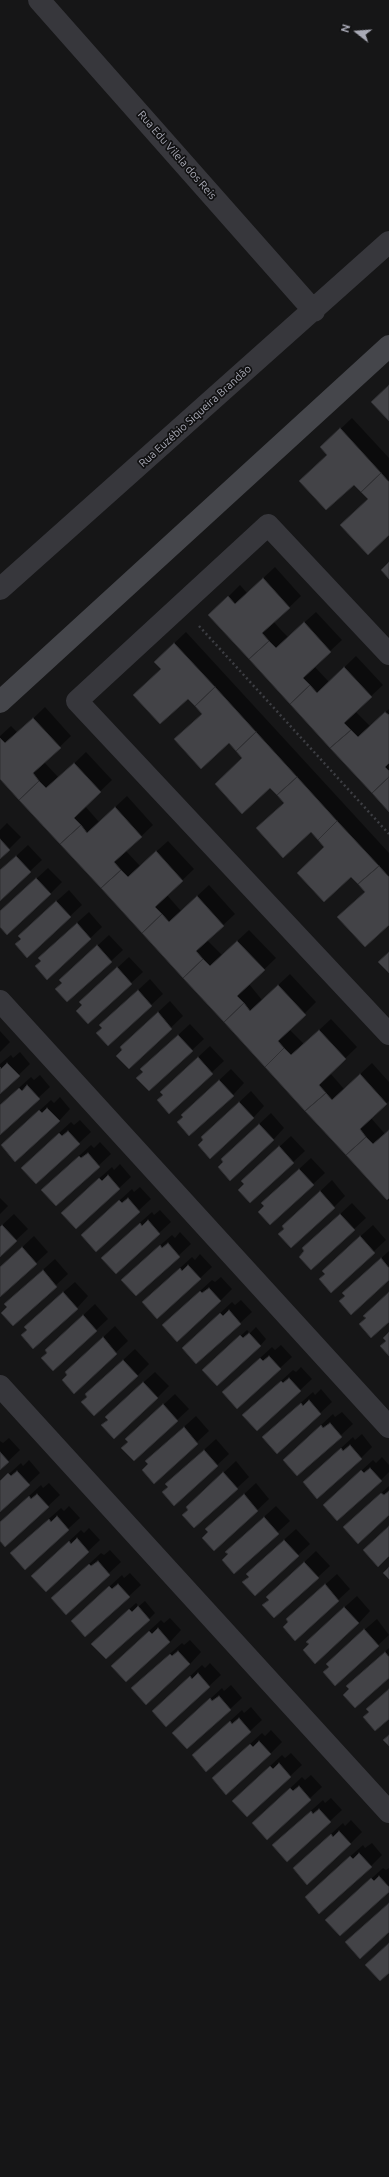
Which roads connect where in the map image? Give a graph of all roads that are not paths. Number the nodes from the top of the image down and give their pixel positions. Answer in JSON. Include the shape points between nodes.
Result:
{"nodes":[{"id":1,"x":40,"y":0,"type":"edge"},
{"id":2,"x":389,"y":242,"type":"edge"},
{"id":3,"x":314,"y":311,"type":"junction"},
{"id":4,"x":389,"y":346,"type":"edge"},
{"id":5,"x":0,"y":589,"type":"edge"},
{"id":6,"x":389,"y":654,"type":"edge"},
{"id":7,"x":0,"y":702,"type":"edge"},
{"id":8,"x":0,"y":1001,"type":"edge"},
{"id":9,"x":389,"y":1034,"type":"edge"},
{"id":10,"x":0,"y":1386,"type":"edge"},
{"id":11,"x":389,"y":1427,"type":"edge"},
{"id":12,"x":389,"y":1812,"type":"edge"}],
"edges":[{"from":1,"to":3,"type":"street","name":"Rua Edu Vilela dos Reis"},
{"from":2,"to":3,"type":"street","name":"Rua Euzébio Siqueira Brandão"},
{"from":3,"to":5,"type":"street","name":"Rua Euzébio Siqueira Brandão"},
{"from":4,"to":7,"type":"street"},
{"from":6,"to":9,"type":"street","via":[[268,525],[77,701]]},
{"from":8,"to":11,"type":"street"},
{"from":10,"to":12,"type":"street"}]}
